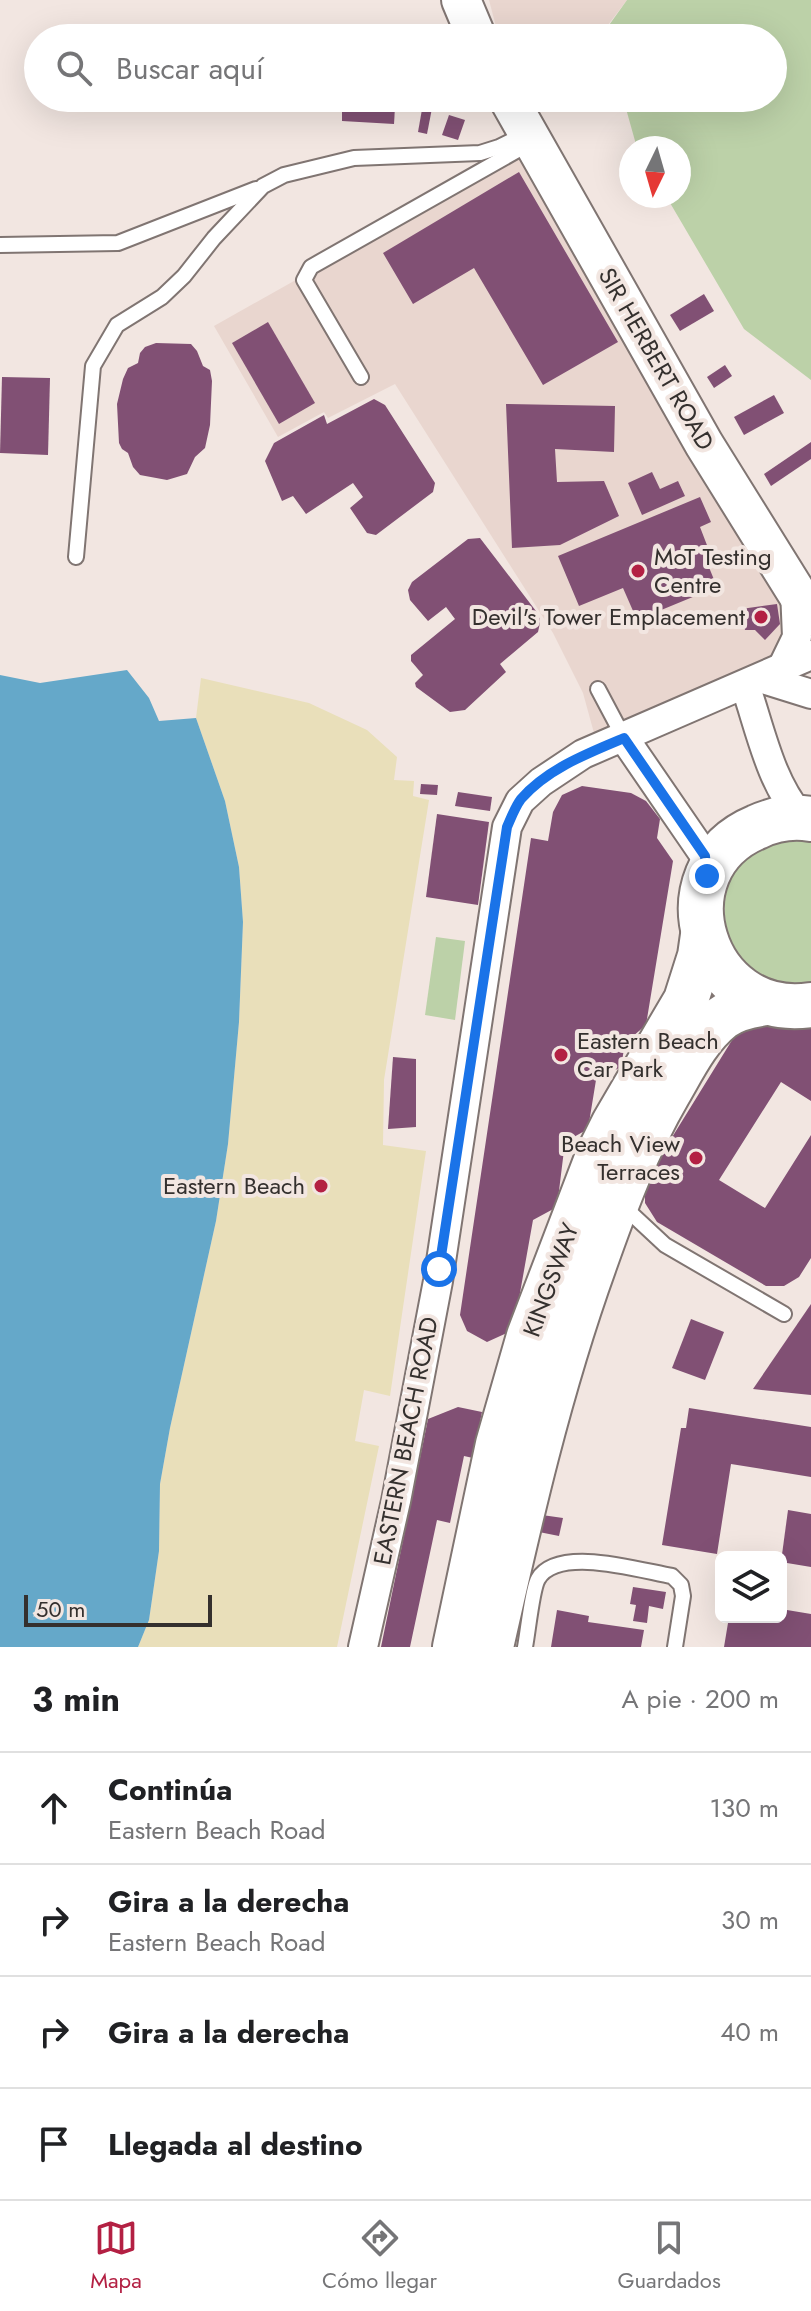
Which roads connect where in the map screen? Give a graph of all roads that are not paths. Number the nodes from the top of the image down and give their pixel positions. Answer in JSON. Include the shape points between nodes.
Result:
{"nodes":[{"id":1,"x":461,"y":0,"type":"edge"},
{"id":2,"x":471,"y":24,"type":"edge"},
{"id":3,"x":516,"y":112,"type":"edge"},
{"id":4,"x":530,"y":137,"type":"junction"},
{"id":5,"x":263,"y":186,"type":"junction"},
{"id":6,"x":0,"y":245,"type":"edge"},
{"id":7,"x":361,"y":377,"type":"dead end"},
{"id":8,"x":76,"y":557,"type":"dead end"},
{"id":9,"x":803,"y":603,"type":"edge"},
{"id":10,"x":811,"y":655,"type":"edge"},
{"id":11,"x":762,"y":677,"type":"junction"},
{"id":12,"x":598,"y":689,"type":"dead end"},
{"id":13,"x":811,"y":694,"type":"edge"},
{"id":14,"x":624,"y":738,"type":"junction"},
{"id":15,"x":806,"y":818,"type":"edge"},
{"id":16,"x":707,"y":876,"type":"junction"},
{"id":17,"x":703,"y":935,"type":"junction"},
{"id":18,"x":767,"y":1003,"type":"junction"},
{"id":19,"x":811,"y":1005,"type":"edge"},
{"id":20,"x":602,"y":1147,"type":"junction"},
{"id":21,"x":605,"y":1204,"type":"junction"},
{"id":22,"x":784,"y":1314,"type":"dead end"},
{"id":23,"x":363,"y":1647,"type":"edge"},
{"id":24,"x":455,"y":1647,"type":"edge"},
{"id":25,"x":491,"y":1647,"type":"edge"},
{"id":26,"x":525,"y":1647,"type":"edge"},
{"id":27,"x":675,"y":1647,"type":"edge"}],
"edges":[{"from":1,"to":2,"type":"main road"},
{"from":3,"to":4,"type":"main road","name":"SIR HERBERT ROAD"},
{"from":4,"to":5,"type":"lane","via":[[480,153],[354,158],[284,175]]},
{"from":4,"to":7,"type":"lane","via":[[311,267],[304,280]]},
{"from":4,"to":9,"type":"main road","name":"SIR HERBERT ROAD","via":[[704,444]]},
{"from":5,"to":6,"type":"lane","via":[[118,243]]},
{"from":5,"to":8,"type":"lane","via":[[162,297],[117,325],[93,366]]},
{"from":9,"to":11,"type":"street","via":[[797,637]]},
{"from":10,"to":11,"type":"street","name":"EASTERN BEACH ROAD"},
{"from":11,"to":13,"type":"street"},
{"from":11,"to":14,"type":"street","name":"EASTERN BEACH ROAD"},
{"from":11,"to":15,"type":"street","via":[[778,779],[788,802]]},
{"from":12,"to":14,"type":"lane"},
{"from":14,"to":16,"type":"street","via":[[705,856]]},
{"from":14,"to":23,"type":"street","name":"EASTERN BEACH ROAD","via":[[583,754],[541,782],[520,801],[507,827],[438,1281]]},
{"from":15,"to":16,"type":"highway","via":[[772,820],[745,832],[723,851]]},
{"from":16,"to":17,"type":"highway","via":[[700,905]]},
{"from":17,"to":18,"type":"highway","via":[[720,970]]},
{"from":17,"to":20,"type":"highway","name":"KINGSWAY","via":[[686,1000]]},
{"from":18,"to":19,"type":"highway"},
{"from":18,"to":21,"type":"highway","name":"KINGSWAY","via":[[734,1010],[707,1033]]},
{"from":20,"to":21,"type":"lane"},
{"from":20,"to":24,"type":"highway","name":"KINGSWAY","via":[[529,1336],[498,1444]]},
{"from":21,"to":22,"type":"lane"},
{"from":21,"to":25,"type":"highway","name":"KINGSWAY","via":[[594,1262],[528,1478]]},
{"from":26,"to":27,"type":"lane","via":[[538,1579],[558,1565],[584,1561],[672,1576],[683,1596]]}]}
